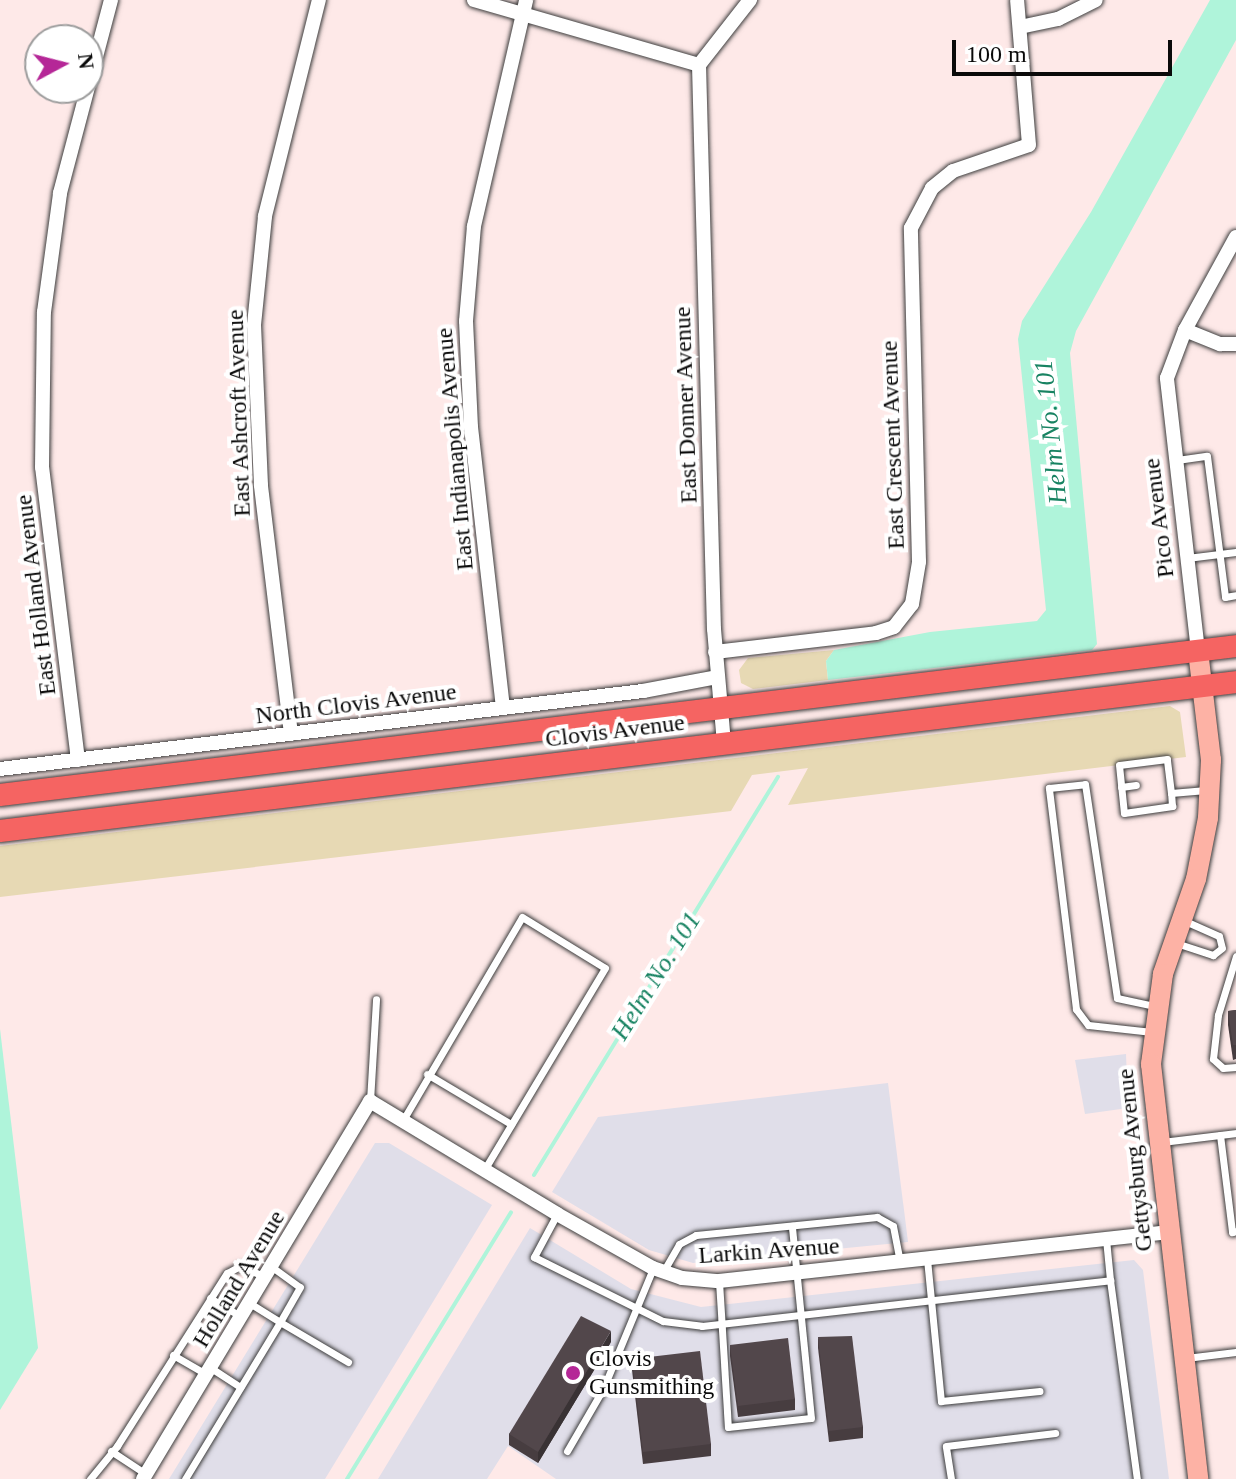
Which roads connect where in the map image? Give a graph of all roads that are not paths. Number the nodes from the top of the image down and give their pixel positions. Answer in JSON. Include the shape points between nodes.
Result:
{"nodes":[{"id":1,"x":111,"y":0,"type":"edge"},
{"id":2,"x":319,"y":0,"type":"edge"},
{"id":3,"x":474,"y":0,"type":"edge"},
{"id":4,"x":750,"y":0,"type":"edge"},
{"id":5,"x":1017,"y":0,"type":"edge"},
{"id":6,"x":1096,"y":0,"type":"edge"},
{"id":7,"x":524,"y":7,"type":"edge"},
{"id":8,"x":1020,"y":27,"type":"junction"},
{"id":9,"x":699,"y":65,"type":"junction"},
{"id":10,"x":1236,"y":237,"type":"edge"},
{"id":11,"x":1185,"y":330,"type":"junction"},
{"id":12,"x":1236,"y":344,"type":"edge"},
{"id":13,"x":1175,"y":460,"type":"junction"},
{"id":14,"x":1236,"y":552,"type":"edge"},
{"id":15,"x":1219,"y":554,"type":"junction"},
{"id":16,"x":1187,"y":558,"type":"junction"},
{"id":17,"x":1236,"y":595,"type":"edge"},
{"id":18,"x":1236,"y":646,"type":"edge"},
{"id":19,"x":1198,"y":651,"type":"junction"},
{"id":20,"x":715,"y":652,"type":"junction"},
{"id":21,"x":717,"y":677,"type":"junction"},
{"id":22,"x":1236,"y":682,"type":"edge"},
{"id":23,"x":1201,"y":686,"type":"junction"},
{"id":24,"x":503,"y":708,"type":"junction"},
{"id":25,"x":720,"y":708,"type":"junction"},
{"id":26,"x":291,"y":734,"type":"junction"},
{"id":27,"x":724,"y":744,"type":"junction"},
{"id":28,"x":78,"y":760,"type":"junction"},
{"id":29,"x":0,"y":769,"type":"edge"},
{"id":30,"x":1136,"y":785,"type":"dead end"},
{"id":31,"x":1121,"y":787,"type":"junction"},
{"id":32,"x":1211,"y":789,"type":"junction"},
{"id":33,"x":1171,"y":793,"type":"junction"},
{"id":34,"x":0,"y":795,"type":"edge"},
{"id":35,"x":0,"y":831,"type":"edge"},
{"id":36,"x":1182,"y":920,"type":"junction"},
{"id":37,"x":1174,"y":942,"type":"junction"},
{"id":38,"x":1222,"y":948,"type":"junction"},
{"id":39,"x":1236,"y":954,"type":"edge"},
{"id":40,"x":1232,"y":980,"type":"edge"},
{"id":41,"x":376,"y":999,"type":"dead end"},
{"id":42,"x":1156,"y":1006,"type":"junction"},
{"id":43,"x":1152,"y":1032,"type":"junction"},
{"id":44,"x":1236,"y":1067,"type":"edge"},
{"id":45,"x":427,"y":1074,"type":"junction"},
{"id":46,"x":370,"y":1101,"type":"junction"},
{"id":47,"x":403,"y":1120,"type":"junction"},
{"id":48,"x":511,"y":1124,"type":"junction"},
{"id":49,"x":1236,"y":1133,"type":"edge"},
{"id":50,"x":1220,"y":1135,"type":"junction"},
{"id":51,"x":1156,"y":1143,"type":"junction"},
{"id":52,"x":484,"y":1170,"type":"junction"},
{"id":53,"x":557,"y":1214,"type":"junction"},
{"id":54,"x":792,"y":1226,"type":"junction"},
{"id":55,"x":1236,"y":1231,"type":"edge"},
{"id":56,"x":1167,"y":1232,"type":"junction"},
{"id":57,"x":1106,"y":1239,"type":"junction"},
{"id":58,"x":927,"y":1259,"type":"junction"},
{"id":59,"x":900,"y":1262,"type":"junction"},
{"id":60,"x":658,"y":1270,"type":"junction"},
{"id":61,"x":269,"y":1272,"type":"junction"},
{"id":62,"x":795,"y":1273,"type":"junction"},
{"id":63,"x":1110,"y":1280,"type":"junction"},
{"id":64,"x":719,"y":1281,"type":"junction"},
{"id":65,"x":210,"y":1298,"type":"junction"},
{"id":66,"x":931,"y":1300,"type":"junction"},
{"id":67,"x":250,"y":1303,"type":"junction"},
{"id":68,"x":636,"y":1309,"type":"junction"},
{"id":69,"x":798,"y":1314,"type":"junction"},
{"id":70,"x":242,"y":1317,"type":"junction"},
{"id":71,"x":280,"y":1322,"type":"junction"},
{"id":72,"x":719,"y":1325,"type":"junction"},
{"id":73,"x":1236,"y":1352,"type":"edge"},
{"id":74,"x":173,"y":1355,"type":"junction"},
{"id":75,"x":1184,"y":1359,"type":"junction"},
{"id":76,"x":348,"y":1362,"type":"dead end"},
{"id":77,"x":209,"y":1372,"type":"junction"},
{"id":78,"x":240,"y":1387,"type":"junction"},
{"id":79,"x":1039,"y":1391,"type":"dead end"},
{"id":80,"x":1055,"y":1433,"type":"dead end"},
{"id":81,"x":111,"y":1451,"type":"junction"},
{"id":82,"x":567,"y":1451,"type":"dead end"},
{"id":83,"x":145,"y":1477,"type":"edge"},
{"id":84,"x":90,"y":1479,"type":"edge"},
{"id":85,"x":185,"y":1479,"type":"edge"},
{"id":86,"x":951,"y":1479,"type":"edge"},
{"id":87,"x":1137,"y":1479,"type":"edge"},
{"id":88,"x":1198,"y":1479,"type":"edge"}],
"edges":[{"from":1,"to":28,"type":"street","name":"East Holland Avenue","via":[[60,193],[44,312],[42,467]]},
{"from":2,"to":26,"type":"street","name":"East Ashcroft Avenue","via":[[265,216],[254,325],[261,485]]},
{"from":3,"to":7,"type":"street"},
{"from":4,"to":9,"type":"street"},
{"from":5,"to":8,"type":"street"},
{"from":6,"to":8,"type":"street","via":[[1058,19]]},
{"from":7,"to":9,"type":"street"},
{"from":7,"to":24,"type":"street","name":"East Indianapolis Avenue","via":[[474,226],[466,321],[471,427]]},
{"from":8,"to":20,"type":"street","name":"East Crescent Avenue","via":[[1029,145],[953,171],[932,188],[911,228],[919,562],[912,604],[903,618],[876,633]]},
{"from":9,"to":20,"type":"street","name":"East Donner Avenue"},
{"from":10,"to":11,"type":"street"},
{"from":11,"to":12,"type":"street","via":[[1220,344]]},
{"from":11,"to":13,"type":"street","name":"Pico Avenue","via":[[1167,378]]},
{"from":13,"to":15,"type":"lane","via":[[1207,456]]},
{"from":13,"to":16,"type":"street","name":"Pico Avenue"},
{"from":14,"to":15,"type":"lane"},
{"from":15,"to":16,"type":"lane"},
{"from":15,"to":17,"type":"lane","via":[[1225,597]]},
{"from":16,"to":19,"type":"street","name":"Pico Avenue"},
{"from":18,"to":19,"type":"main road","name":"Clovis Avenue"},
{"from":19,"to":23,"type":"street","name":"Gettysburg Avenue"},
{"from":19,"to":25,"type":"main road","name":"Clovis Avenue"},
{"from":20,"to":21,"type":"street","name":"East Donner Avenue"},
{"from":21,"to":24,"type":"street","name":"North Clovis Avenue"},
{"from":21,"to":25,"type":"street","name":"East Donner Avenue"},
{"from":22,"to":23,"type":"main road","name":"Clovis Avenue"},
{"from":23,"to":27,"type":"main road","name":"Clovis Avenue"},
{"from":23,"to":32,"type":"street","name":"Gettysburg Avenue"},
{"from":24,"to":26,"type":"street","name":"North Clovis Avenue"},
{"from":25,"to":27,"type":"street","name":"East Donner Avenue"},
{"from":25,"to":34,"type":"main road","name":"Clovis Avenue"},
{"from":26,"to":28,"type":"street","name":"North Clovis Avenue"},
{"from":27,"to":35,"type":"main road","name":"Clovis Avenue"},
{"from":28,"to":29,"type":"street","name":"North Clovis Avenue"},
{"from":30,"to":31,"type":"lane"},
{"from":31,"to":33,"type":"lane","via":[[1124,813],[1172,806]]},
{"from":31,"to":33,"type":"lane","via":[[1119,765],[1167,759],[1165,782]]},
{"from":32,"to":33,"type":"lane"},
{"from":32,"to":36,"type":"street","name":"Gettysburg Avenue","via":[[1203,850]]},
{"from":36,"to":37,"type":"street","name":"Gettysburg Avenue"},
{"from":36,"to":38,"type":"lane","via":[[1219,936]]},
{"from":37,"to":38,"type":"lane","via":[[1213,955]]},
{"from":37,"to":42,"type":"street","name":"Gettysburg Avenue"},
{"from":38,"to":39,"type":"lane"},
{"from":39,"to":40,"type":"lane"},
{"from":40,"to":44,"type":"lane","via":[[1213,1059],[1223,1068]]},
{"from":41,"to":46,"type":"lane"},
{"from":42,"to":43,"type":"street","name":"Gettysburg Avenue"},
{"from":42,"to":43,"type":"lane","via":[[1117,998],[1085,784],[1049,788],[1076,1009],[1088,1025]]},
{"from":43,"to":51,"type":"street","name":"Gettysburg Avenue"},
{"from":45,"to":47,"type":"lane"},
{"from":45,"to":48,"type":"lane"},
{"from":45,"to":48,"type":"lane","via":[[522,917],[605,968]]},
{"from":46,"to":47,"type":"street","name":"Larkin Avenue"},
{"from":46,"to":61,"type":"street","name":"Holland Avenue"},
{"from":47,"to":52,"type":"street","name":"Larkin Avenue"},
{"from":48,"to":52,"type":"lane"},
{"from":49,"to":50,"type":"lane"},
{"from":50,"to":51,"type":"lane"},
{"from":50,"to":55,"type":"lane","via":[[1232,1232]]},
{"from":51,"to":56,"type":"street","name":"Gettysburg Avenue"},
{"from":52,"to":53,"type":"street","name":"Larkin Avenue"},
{"from":53,"to":60,"type":"street","name":"Larkin Avenue"},
{"from":53,"to":68,"type":"lane","via":[[534,1257]]},
{"from":54,"to":59,"type":"lane","via":[[886,1220],[893,1226]]},
{"from":54,"to":60,"type":"lane","via":[[686,1239]]},
{"from":54,"to":62,"type":"lane"},
{"from":56,"to":57,"type":"street","name":"Larkin Avenue"},
{"from":56,"to":75,"type":"street","name":"Gettysburg Avenue"},
{"from":57,"to":58,"type":"street","name":"Larkin Avenue"},
{"from":57,"to":63,"type":"lane"},
{"from":58,"to":59,"type":"street","name":"Larkin Avenue"},
{"from":58,"to":66,"type":"lane"},
{"from":59,"to":62,"type":"street","name":"Larkin Avenue"},
{"from":60,"to":64,"type":"street","name":"Larkin Avenue"},
{"from":60,"to":68,"type":"lane"},
{"from":61,"to":65,"type":"lane","via":[[234,1267]]},
{"from":61,"to":67,"type":"street","name":"Holland Avenue"},
{"from":61,"to":71,"type":"lane","via":[[300,1287]]},
{"from":62,"to":64,"type":"street","name":"Larkin Avenue"},
{"from":62,"to":69,"type":"lane"},
{"from":63,"to":66,"type":"lane"},
{"from":63,"to":87,"type":"lane"},
{"from":64,"to":72,"type":"lane"},
{"from":65,"to":70,"type":"lane"},
{"from":65,"to":74,"type":"lane"},
{"from":66,"to":69,"type":"lane"},
{"from":66,"to":79,"type":"lane","via":[[941,1401]]},
{"from":67,"to":70,"type":"street","name":"Holland Avenue"},
{"from":67,"to":71,"type":"lane"},
{"from":68,"to":72,"type":"lane","via":[[663,1321]]},
{"from":68,"to":82,"type":"lane","via":[[603,1389]]},
{"from":69,"to":72,"type":"lane"},
{"from":69,"to":72,"type":"lane","via":[[811,1418],[728,1427]]},
{"from":70,"to":77,"type":"street","name":"Holland Avenue"},
{"from":71,"to":76,"type":"lane"},
{"from":71,"to":78,"type":"lane"},
{"from":73,"to":75,"type":"lane"},
{"from":74,"to":77,"type":"lane"},
{"from":74,"to":81,"type":"lane"},
{"from":75,"to":88,"type":"street","name":"Gettysburg Avenue"},
{"from":77,"to":78,"type":"lane"},
{"from":77,"to":83,"type":"street","name":"Holland Avenue"},
{"from":78,"to":85,"type":"lane"},
{"from":80,"to":86,"type":"lane","via":[[946,1446]]},
{"from":81,"to":83,"type":"lane"},
{"from":81,"to":84,"type":"lane"}]}
